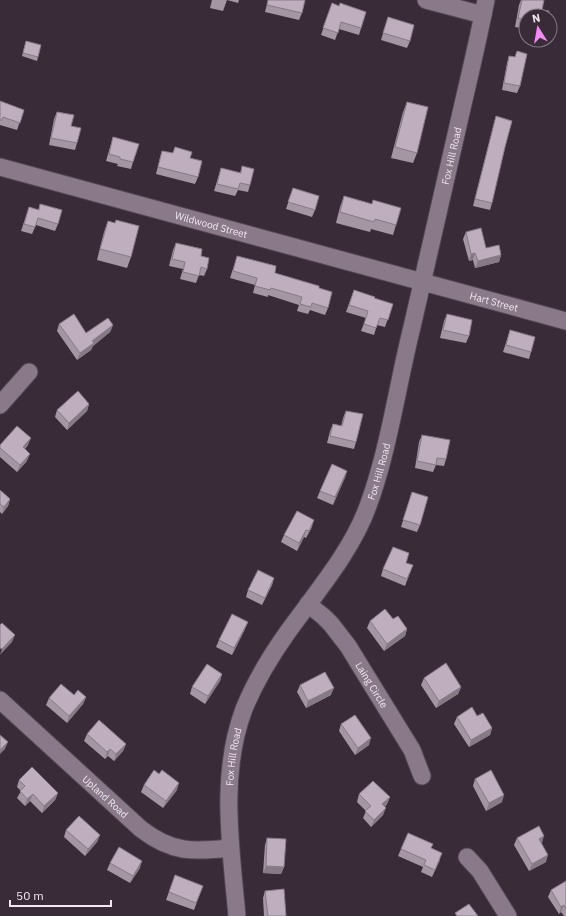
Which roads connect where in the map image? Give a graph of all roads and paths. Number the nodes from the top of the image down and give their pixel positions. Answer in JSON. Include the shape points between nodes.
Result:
{"nodes":[{"id":1,"x":426,"y":0,"type":"edge"},
{"id":2,"x":484,"y":8,"type":"edge"},
{"id":3,"x":0,"y":167,"type":"edge"},
{"id":4,"x":422,"y":282,"type":"junction"},
{"id":5,"x":566,"y":321,"type":"edge"},
{"id":6,"x":30,"y":372,"type":"dead end"},
{"id":7,"x":0,"y":404,"type":"edge"},
{"id":8,"x":308,"y":604,"type":"junction"},
{"id":9,"x":0,"y":700,"type":"edge"},
{"id":10,"x":422,"y":776,"type":"dead end"},
{"id":11,"x":230,"y":848,"type":"junction"},
{"id":12,"x":467,"y":857,"type":"dead end"},
{"id":13,"x":237,"y":916,"type":"edge"},
{"id":14,"x":508,"y":916,"type":"edge"}],
"edges":[{"from":1,"to":2,"type":"street"},
{"from":2,"to":4,"type":"street","name":"Fox Hill Road"},
{"from":3,"to":4,"type":"street","name":"Wildwood Street"},
{"from":4,"to":5,"type":"street","name":"Hart Street"},
{"from":4,"to":8,"type":"street","name":"Fox Hill Road","via":[[382,460],[367,508],[352,540]]},
{"from":6,"to":7,"type":"street"},
{"from":8,"to":10,"type":"street","name":"Laing Circle","via":[[330,624],[348,646],[412,750]]},
{"from":8,"to":11,"type":"street","name":"Fox Hill Road","via":[[262,671],[244,708],[230,774]]},
{"from":9,"to":11,"type":"street","name":"Upland Road","via":[[154,838],[172,847],[187,850]]},
{"from":11,"to":13,"type":"street","name":"Fox Hill Road"},
{"from":12,"to":14,"type":"street","via":[[480,871]]}]}
